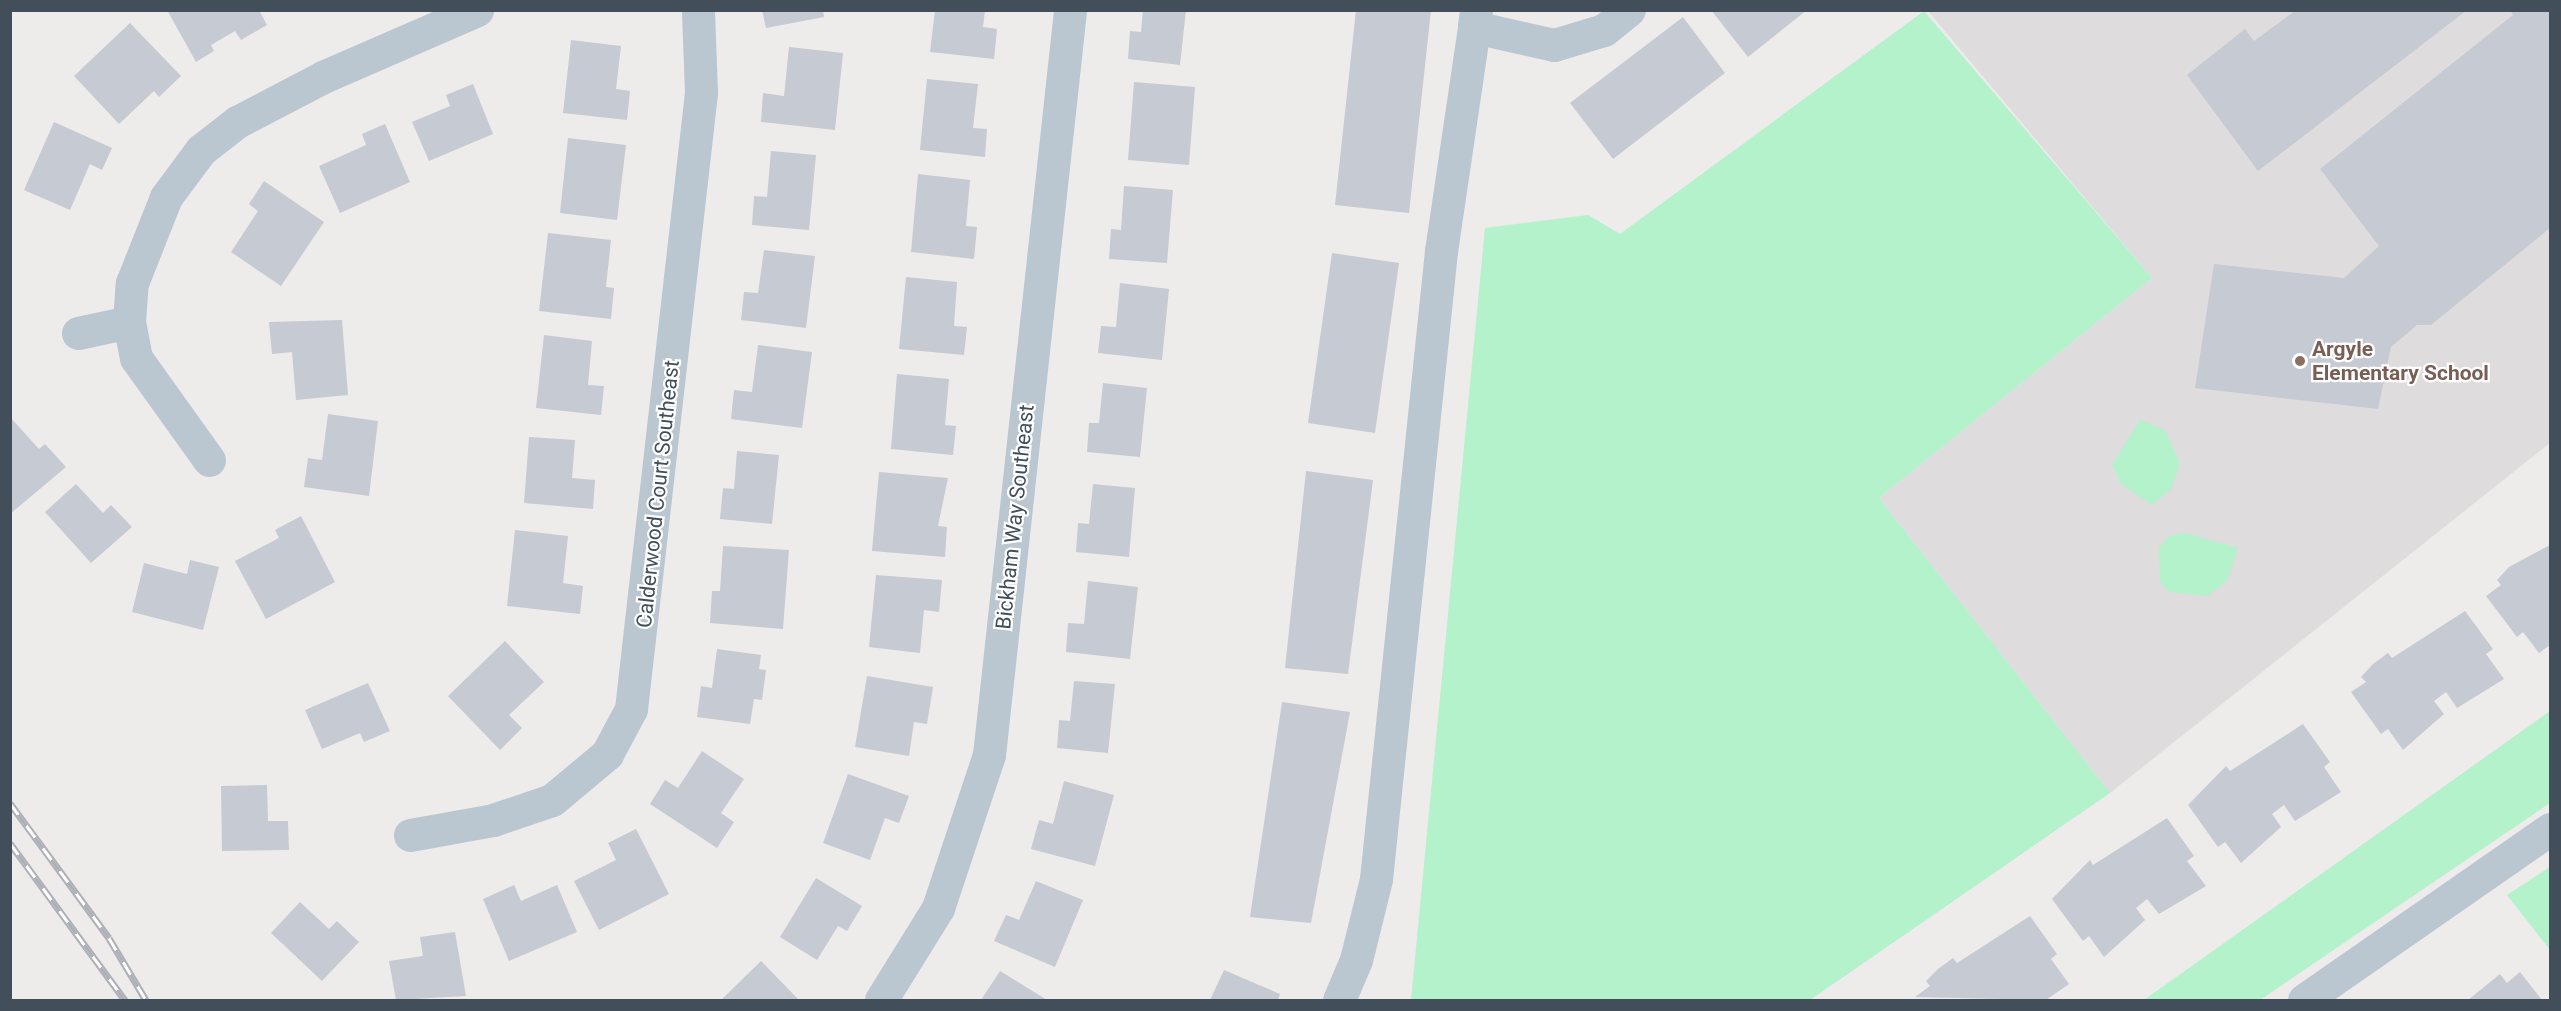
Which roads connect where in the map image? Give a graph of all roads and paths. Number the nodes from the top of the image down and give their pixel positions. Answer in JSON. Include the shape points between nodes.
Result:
{"nodes":[{"id":1,"x":477,"y":10,"type":"edge"},
{"id":2,"x":698,"y":10,"type":"edge"},
{"id":3,"x":1070,"y":10,"type":"edge"},
{"id":4,"x":1629,"y":10,"type":"edge"},
{"id":5,"x":1475,"y":19,"type":"edge"},
{"id":6,"x":129,"y":322,"type":"junction"},
{"id":7,"x":78,"y":333,"type":"dead end"},
{"id":8,"x":209,"y":460,"type":"dead end"},
{"id":9,"x":2550,"y":829,"type":"edge"},
{"id":10,"x":410,"y":835,"type":"dead end"},
{"id":11,"x":881,"y":1000,"type":"edge"},
{"id":12,"x":1339,"y":1000,"type":"edge"},
{"id":13,"x":2304,"y":1000,"type":"edge"}],
"edges":[{"from":1,"to":6,"type":"street","via":[[296,90],[237,122],[201,150],[166,197],[132,283]]},
{"from":2,"to":10,"type":"street","name":"Calderwood Court Southeast","via":[[703,44],[701,93],[631,709],[607,754],[552,800],[493,820]]},
{"from":3,"to":11,"type":"street","name":"Bickham Way Southeast","via":[[989,755],[938,908]]},
{"from":4,"to":5,"type":"street","via":[[1604,30],[1554,45]]},
{"from":5,"to":12,"type":"street","via":[[1441,251],[1376,879],[1356,960]]},
{"from":6,"to":7,"type":"street"},
{"from":6,"to":8,"type":"street","via":[[136,358]]},
{"from":9,"to":13,"type":"street"}]}
